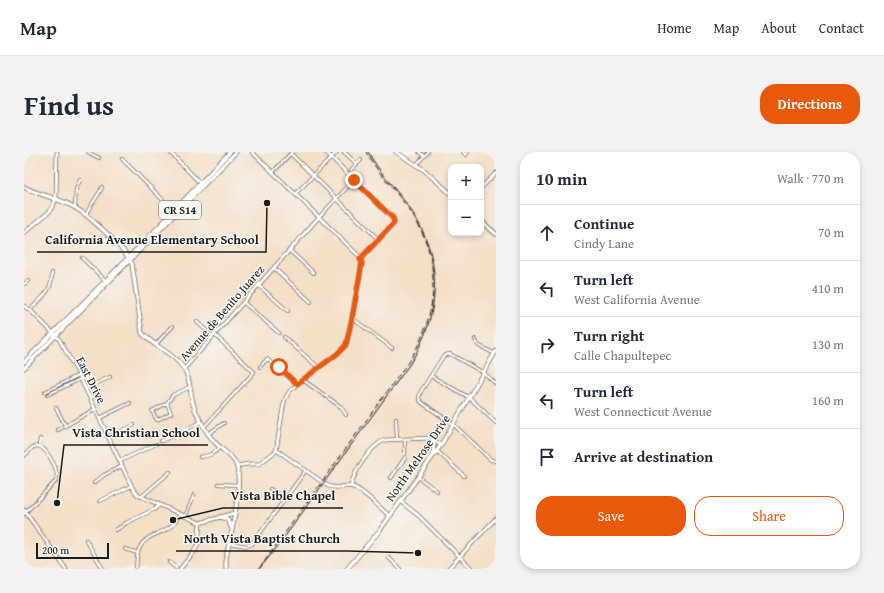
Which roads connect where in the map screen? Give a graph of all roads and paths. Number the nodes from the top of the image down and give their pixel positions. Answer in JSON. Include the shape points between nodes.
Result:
{"nodes":[{"id":1,"x":25,"y":152,"type":"edge"},
{"id":2,"x":57,"y":152,"type":"edge"},
{"id":3,"x":88,"y":152,"type":"edge"},
{"id":4,"x":170,"y":152,"type":"edge"},
{"id":5,"x":230,"y":152,"type":"edge"},
{"id":6,"x":236,"y":152,"type":"edge"},
{"id":7,"x":252,"y":152,"type":"edge"},
{"id":8,"x":326,"y":152,"type":"edge"},
{"id":9,"x":337,"y":152,"type":"edge"},
{"id":10,"x":344,"y":152,"type":"edge"},
{"id":11,"x":396,"y":152,"type":"edge"},
{"id":12,"x":419,"y":152,"type":"edge"},
{"id":13,"x":428,"y":152,"type":"edge"},
{"id":14,"x":463,"y":152,"type":"edge"},
{"id":15,"x":468,"y":152,"type":"edge"},
{"id":16,"x":291,"y":153,"type":"edge"},
{"id":17,"x":424,"y":156,"type":"junction"},
{"id":18,"x":25,"y":157,"type":"edge"},
{"id":19,"x":98,"y":158,"type":"dead end"},
{"id":20,"x":331,"y":158,"type":"junction"},
{"id":21,"x":122,"y":159,"type":"dead end"},
{"id":22,"x":224,"y":159,"type":"junction"},
{"id":23,"x":362,"y":160,"type":"dead end"},
{"id":24,"x":357,"y":164,"type":"junction"},
{"id":25,"x":416,"y":165,"type":"junction"},
{"id":26,"x":351,"y":170,"type":"dead end"},
{"id":27,"x":273,"y":172,"type":"junction"},
{"id":28,"x":496,"y":173,"type":"edge"},
{"id":29,"x":215,"y":174,"type":"junction"},
{"id":30,"x":314,"y":176,"type":"junction"},
{"id":31,"x":80,"y":180,"type":"dead end"},
{"id":32,"x":354,"y":180,"type":"junction"},
{"id":33,"x":200,"y":183,"type":"junction"},
{"id":34,"x":484,"y":185,"type":"edge"},
{"id":35,"x":24,"y":187,"type":"edge"},
{"id":36,"x":102,"y":187,"type":"dead end"},
{"id":37,"x":448,"y":191,"type":"edge"},
{"id":38,"x":295,"y":194,"type":"junction"},
{"id":39,"x":56,"y":199,"type":"junction"},
{"id":40,"x":336,"y":199,"type":"junction"},
{"id":41,"x":75,"y":207,"type":"junction"},
{"id":42,"x":173,"y":210,"type":"junction"},
{"id":43,"x":86,"y":215,"type":"junction"},
{"id":44,"x":318,"y":217,"type":"junction"},
{"id":45,"x":484,"y":224,"type":"edge"},
{"id":46,"x":24,"y":234,"type":"edge"},
{"id":47,"x":496,"y":234,"type":"edge"},
{"id":48,"x":379,"y":240,"type":"junction"},
{"id":49,"x":289,"y":250,"type":"junction"},
{"id":50,"x":128,"y":256,"type":"junction"},
{"id":51,"x":82,"y":258,"type":"dead end"},
{"id":52,"x":360,"y":259,"type":"junction"},
{"id":53,"x":130,"y":261,"type":"junction"},
{"id":54,"x":274,"y":268,"type":"junction"},
{"id":55,"x":52,"y":273,"type":"dead end"},
{"id":56,"x":314,"y":273,"type":"dead end"},
{"id":57,"x":105,"y":280,"type":"junction"},
{"id":58,"x":28,"y":281,"type":"dead end"},
{"id":59,"x":24,"y":284,"type":"edge"},
{"id":60,"x":258,"y":285,"type":"junction"},
{"id":61,"x":243,"y":302,"type":"junction"},
{"id":62,"x":312,"y":302,"type":"dead end"},
{"id":63,"x":24,"y":306,"type":"edge"},
{"id":64,"x":30,"y":310,"type":"junction"},
{"id":65,"x":288,"y":311,"type":"dead end"},
{"id":66,"x":352,"y":318,"type":"junction"},
{"id":67,"x":197,"y":322,"type":"dead end"},
{"id":68,"x":173,"y":326,"type":"dead end"},
{"id":69,"x":279,"y":333,"type":"dead end"},
{"id":70,"x":55,"y":334,"type":"junction"},
{"id":71,"x":214,"y":336,"type":"junction"},
{"id":72,"x":284,"y":338,"type":"dead end"},
{"id":73,"x":475,"y":339,"type":"dead end"},
{"id":74,"x":155,"y":345,"type":"junction"},
{"id":75,"x":392,"y":348,"type":"dead end"},
{"id":76,"x":495,"y":353,"type":"edge"},
{"id":77,"x":24,"y":362,"type":"edge"},
{"id":78,"x":260,"y":367,"type":"dead end"},
{"id":79,"x":24,"y":368,"type":"edge"},
{"id":80,"x":318,"y":368,"type":"junction"},
{"id":81,"x":184,"y":369,"type":"junction"},
{"id":82,"x":484,"y":373,"type":"junction"},
{"id":83,"x":431,"y":376,"type":"junction"},
{"id":84,"x":79,"y":377,"type":"junction"},
{"id":85,"x":110,"y":377,"type":"dead end"},
{"id":86,"x":303,"y":380,"type":"junction"},
{"id":87,"x":297,"y":384,"type":"junction"},
{"id":88,"x":496,"y":384,"type":"edge"},
{"id":89,"x":190,"y":387,"type":"junction"},
{"id":90,"x":85,"y":389,"type":"junction"},
{"id":91,"x":46,"y":394,"type":"dead end"},
{"id":92,"x":470,"y":398,"type":"junction"},
{"id":93,"x":130,"y":403,"type":"dead end"},
{"id":94,"x":167,"y":403,"type":"junction"},
{"id":95,"x":56,"y":408,"type":"dead end"},
{"id":96,"x":95,"y":409,"type":"junction"},
{"id":97,"x":346,"y":415,"type":"dead end"},
{"id":98,"x":100,"y":418,"type":"junction"},
{"id":99,"x":396,"y":419,"type":"dead end"},
{"id":100,"x":201,"y":422,"type":"junction"},
{"id":101,"x":224,"y":423,"type":"dead end"},
{"id":102,"x":496,"y":423,"type":"edge"},
{"id":103,"x":65,"y":425,"type":"junction"},
{"id":104,"x":134,"y":425,"type":"dead end"},
{"id":105,"x":454,"y":425,"type":"junction"},
{"id":106,"x":204,"y":427,"type":"junction"},
{"id":107,"x":58,"y":430,"type":"dead end"},
{"id":108,"x":208,"y":434,"type":"junction"},
{"id":109,"x":109,"y":437,"type":"junction"},
{"id":110,"x":430,"y":438,"type":"junction"},
{"id":111,"x":40,"y":439,"type":"dead end"},
{"id":112,"x":397,"y":439,"type":"junction"},
{"id":113,"x":405,"y":439,"type":"junction"},
{"id":114,"x":161,"y":441,"type":"dead end"},
{"id":115,"x":156,"y":444,"type":"dead end"},
{"id":116,"x":39,"y":446,"type":"junction"},
{"id":117,"x":441,"y":446,"type":"junction"},
{"id":118,"x":220,"y":447,"type":"junction"},
{"id":119,"x":276,"y":450,"type":"junction"},
{"id":120,"x":436,"y":451,"type":"junction"},
{"id":121,"x":24,"y":456,"type":"edge"},
{"id":122,"x":433,"y":456,"type":"junction"},
{"id":123,"x":200,"y":457,"type":"dead end"},
{"id":124,"x":120,"y":461,"type":"junction"},
{"id":125,"x":496,"y":461,"type":"edge"},
{"id":126,"x":123,"y":466,"type":"junction"},
{"id":127,"x":237,"y":466,"type":"junction"},
{"id":128,"x":306,"y":470,"type":"junction"},
{"id":129,"x":170,"y":472,"type":"dead end"},
{"id":130,"x":464,"y":476,"type":"dead end"},
{"id":131,"x":418,"y":477,"type":"junction"},
{"id":132,"x":391,"y":478,"type":"dead end"},
{"id":133,"x":94,"y":484,"type":"dead end"},
{"id":134,"x":218,"y":484,"type":"dead end"},
{"id":135,"x":132,"y":485,"type":"junction"},
{"id":136,"x":239,"y":485,"type":"junction"},
{"id":137,"x":351,"y":486,"type":"junction"},
{"id":138,"x":270,"y":489,"type":"dead end"},
{"id":139,"x":437,"y":491,"type":"dead end"},
{"id":140,"x":194,"y":495,"type":"dead end"},
{"id":141,"x":141,"y":497,"type":"junction"},
{"id":142,"x":285,"y":499,"type":"junction"},
{"id":143,"x":100,"y":501,"type":"dead end"},
{"id":144,"x":400,"y":501,"type":"junction"},
{"id":145,"x":159,"y":505,"type":"junction"},
{"id":146,"x":25,"y":513,"type":"edge"},
{"id":147,"x":234,"y":513,"type":"junction"},
{"id":148,"x":179,"y":514,"type":"junction"},
{"id":149,"x":390,"y":516,"type":"junction"},
{"id":150,"x":185,"y":517,"type":"junction"},
{"id":151,"x":220,"y":517,"type":"junction"},
{"id":152,"x":496,"y":518,"type":"edge"},
{"id":153,"x":200,"y":523,"type":"junction"},
{"id":154,"x":232,"y":528,"type":"junction"},
{"id":155,"x":116,"y":530,"type":"dead end"},
{"id":156,"x":86,"y":540,"type":"dead end"},
{"id":157,"x":229,"y":542,"type":"junction"},
{"id":158,"x":126,"y":549,"type":"dead end"},
{"id":159,"x":138,"y":553,"type":"junction"},
{"id":160,"x":460,"y":556,"type":"junction"},
{"id":161,"x":388,"y":557,"type":"dead end"},
{"id":162,"x":169,"y":562,"type":"dead end"},
{"id":163,"x":66,"y":569,"type":"edge"},
{"id":164,"x":103,"y":569,"type":"edge"},
{"id":165,"x":136,"y":569,"type":"edge"},
{"id":166,"x":178,"y":569,"type":"edge"},
{"id":167,"x":226,"y":569,"type":"edge"},
{"id":168,"x":347,"y":569,"type":"edge"},
{"id":169,"x":400,"y":569,"type":"edge"},
{"id":170,"x":448,"y":569,"type":"edge"},
{"id":171,"x":472,"y":569,"type":"edge"}],
"edges":[{"from":1,"to":18,"type":"street"},
{"from":2,"to":39,"type":"street"},
{"from":3,"to":19,"type":"street"},
{"from":4,"to":33,"type":"street"},
{"from":5,"to":22,"type":"main road","number":"CR S14"},
{"from":6,"to":29,"type":"main road","number":"CR S14"},
{"from":7,"to":27,"type":"street"},
{"from":8,"to":20,"type":"street"},
{"from":9,"to":20,"type":"street"},
{"from":10,"to":24,"type":"street"},
{"from":11,"to":25,"type":"main road"},
{"from":12,"to":17,"type":"street"},
{"from":13,"to":17,"type":"street"},
{"from":14,"to":15,"type":"street","via":[[466,155]]},
{"from":16,"to":27,"type":"street"},
{"from":16,"to":30,"type":"street"},
{"from":17,"to":25,"type":"street"},
{"from":20,"to":30,"type":"street"},
{"from":20,"to":32,"type":"street"},
{"from":21,"to":42,"type":"street"},
{"from":22,"to":29,"type":"main road"},
{"from":22,"to":33,"type":"main road","number":"CR S14"},
{"from":23,"to":24,"type":"street"},
{"from":24,"to":26,"type":"street"},
{"from":25,"to":37,"type":"main road"},
{"from":27,"to":38,"type":"street"},
{"from":28,"to":34,"type":"street"},
{"from":29,"to":53,"type":"main road","number":"CR S14"},
{"from":30,"to":38,"type":"street"},
{"from":30,"to":40,"type":"street"},
{"from":31,"to":41,"type":"street","via":[[74,196]]},
{"from":32,"to":40,"type":"street","name":"Avenue de Benito Juarez"},
{"from":32,"to":48,"type":"street","via":[[393,218],[394,223]]},
{"from":33,"to":42,"type":"main road","number":"CR S14"},
{"from":35,"to":39,"type":"main road"},
{"from":36,"to":43,"type":"street"},
{"from":38,"to":44,"type":"street"},
{"from":39,"to":41,"type":"main road"},
{"from":39,"to":46,"type":"street","via":[[50,211]]},
{"from":40,"to":44,"type":"street","name":"Avenue de Benito Juarez"},
{"from":40,"to":48,"type":"street"},
{"from":41,"to":43,"type":"main road"},
{"from":42,"to":50,"type":"main road","number":"CR S14"},
{"from":43,"to":50,"type":"main road"},
{"from":44,"to":49,"type":"street","name":"Avenue de Benito Juarez"},
{"from":44,"to":52,"type":"street"},
{"from":45,"to":47,"type":"main road"},
{"from":48,"to":52,"type":"street"},
{"from":49,"to":54,"type":"street","name":"Avenue de Benito Juarez"},
{"from":49,"to":56,"type":"street"},
{"from":50,"to":53,"type":"main road"},
{"from":50,"to":57,"type":"main road","number":"CR S14"},
{"from":51,"to":57,"type":"street"},
{"from":52,"to":66,"type":"street","via":[[362,263]]},
{"from":53,"to":70,"type":"main road","number":"CR S14"},
{"from":53,"to":74,"type":"main road","via":[[142,333]]},
{"from":54,"to":60,"type":"street","name":"Avenue de Benito Juarez"},
{"from":54,"to":62,"type":"street"},
{"from":55,"to":64,"type":"street","via":[[51,286]]},
{"from":57,"to":70,"type":"main road","number":"CR S14"},
{"from":58,"to":59,"type":"street"},
{"from":60,"to":61,"type":"street","name":"Avenue de Benito Juarez"},
{"from":60,"to":65,"type":"street"},
{"from":61,"to":69,"type":"street"},
{"from":61,"to":71,"type":"street","name":"Avenue de Benito Juarez"},
{"from":63,"to":64,"type":"street","name":"East Drive"},
{"from":64,"to":70,"type":"street","name":"East Drive"},
{"from":66,"to":75,"type":"street"},
{"from":66,"to":80,"type":"street","via":[[343,350]]},
{"from":67,"to":71,"type":"street"},
{"from":68,"to":74,"type":"street"},
{"from":70,"to":77,"type":"main road","number":"CR S14"},
{"from":70,"to":79,"type":"main road","number":"CR S14"},
{"from":70,"to":84,"type":"street","name":"East Drive"},
{"from":71,"to":81,"type":"street","name":"Avenue de Benito Juarez"},
{"from":71,"to":106,"type":"street","via":[[254,372]]},
{"from":72,"to":80,"type":"street"},
{"from":73,"to":76,"type":"street","via":[[478,345]]},
{"from":74,"to":81,"type":"main road"},
{"from":76,"to":82,"type":"main road","name":"North Melrose Drive"},
{"from":78,"to":87,"type":"street","via":[[266,359]]},
{"from":80,"to":86,"type":"street"},
{"from":81,"to":89,"type":"main road"},
{"from":82,"to":83,"type":"street","via":[[450,354],[442,358]]},
{"from":82,"to":88,"type":"street"},
{"from":82,"to":92,"type":"main road","name":"North Melrose Drive"},
{"from":83,"to":92,"type":"street"},
{"from":83,"to":105,"type":"street","via":[[417,398]]},
{"from":84,"to":90,"type":"street","name":"East Drive"},
{"from":84,"to":91,"type":"street"},
{"from":85,"to":90,"type":"street"},
{"from":86,"to":87,"type":"street"},
{"from":86,"to":97,"type":"street","via":[[341,407]]},
{"from":87,"to":119,"type":"street","via":[[285,399]]},
{"from":89,"to":94,"type":"street","via":[[173,396]]},
{"from":89,"to":100,"type":"main road"},
{"from":90,"to":96,"type":"street","name":"East Drive"},
{"from":92,"to":102,"type":"street"},
{"from":92,"to":105,"type":"main road","name":"North Melrose Drive"},
{"from":93,"to":98,"type":"street"},
{"from":94,"to":94,"type":"street","via":[[152,411],[156,420],[171,413]]},
{"from":95,"to":103,"type":"street"},
{"from":96,"to":98,"type":"street","name":"East Drive"},
{"from":96,"to":103,"type":"street"},
{"from":98,"to":109,"type":"street","name":"East Drive"},
{"from":99,"to":112,"type":"street"},
{"from":100,"to":106,"type":"main road"},
{"from":100,"to":114,"type":"street"},
{"from":101,"to":108,"type":"street"},
{"from":103,"to":107,"type":"street"},
{"from":104,"to":109,"type":"street"},
{"from":105,"to":117,"type":"main road","name":"North Melrose Drive"},
{"from":105,"to":125,"type":"street","via":[[493,462]]},
{"from":106,"to":108,"type":"main road"},
{"from":108,"to":118,"type":"main road"},
{"from":109,"to":124,"type":"street","name":"East Drive"},
{"from":110,"to":113,"type":"street"},
{"from":110,"to":117,"type":"street"},
{"from":110,"to":122,"type":"main road","via":[[434,444]]},
{"from":111,"to":116,"type":"street"},
{"from":112,"to":113,"type":"street"},
{"from":112,"to":137,"type":"street","via":[[378,442],[374,446],[354,474]]},
{"from":113,"to":132,"type":"street","via":[[405,458]]},
{"from":115,"to":124,"type":"street"},
{"from":116,"to":121,"type":"street","via":[[33,447]]},
{"from":116,"to":146,"type":"street","via":[[46,451],[58,478]]},
{"from":117,"to":120,"type":"main road","name":"North Melrose Drive"},
{"from":118,"to":123,"type":"street","via":[[209,456]]},
{"from":118,"to":127,"type":"main road"},
{"from":119,"to":127,"type":"street","via":[[259,464]]},
{"from":119,"to":128,"type":"street"},
{"from":120,"to":122,"type":"main road","name":"North Melrose Drive"},
{"from":120,"to":130,"type":"street"},
{"from":122,"to":131,"type":"main road","name":"North Melrose Drive"},
{"from":124,"to":126,"type":"street","name":"East Drive"},
{"from":126,"to":133,"type":"street","via":[[104,475]]},
{"from":126,"to":135,"type":"street","name":"East Drive"},
{"from":127,"to":136,"type":"main road"},
{"from":128,"to":137,"type":"street","via":[[331,487]]},
{"from":128,"to":142,"type":"street"},
{"from":129,"to":141,"type":"street"},
{"from":131,"to":139,"type":"street"},
{"from":131,"to":144,"type":"main road","name":"North Melrose Drive"},
{"from":134,"to":136,"type":"street"},
{"from":135,"to":141,"type":"street","name":"East Drive"},
{"from":135,"to":143,"type":"street"},
{"from":136,"to":147,"type":"main road"},
{"from":137,"to":149,"type":"street"},
{"from":138,"to":142,"type":"street"},
{"from":140,"to":150,"type":"street"},
{"from":141,"to":145,"type":"street","name":"East Drive"},
{"from":142,"to":157,"type":"street","via":[[252,544],[247,546]]},
{"from":144,"to":149,"type":"main road","name":"North Melrose Drive"},
{"from":144,"to":160,"type":"street"},
{"from":145,"to":148,"type":"street","name":"East Drive"},
{"from":145,"to":155,"type":"street"},
{"from":146,"to":163,"type":"street"},
{"from":147,"to":151,"type":"street"},
{"from":147,"to":154,"type":"main road"},
{"from":148,"to":150,"type":"street","name":"East Drive"},
{"from":148,"to":159,"type":"street","via":[[169,528],[145,541]]},
{"from":149,"to":168,"type":"main road","name":"North Melrose Drive"},
{"from":150,"to":153,"type":"street","name":"East Drive"},
{"from":151,"to":153,"type":"street"},
{"from":151,"to":154,"type":"main road","via":[[227,519]]},
{"from":152,"to":160,"type":"street"},
{"from":153,"to":166,"type":"street","via":[[198,544]]},
{"from":154,"to":157,"type":"main road"},
{"from":156,"to":164,"type":"street"},
{"from":157,"to":167,"type":"main road"},
{"from":158,"to":159,"type":"street"},
{"from":159,"to":165,"type":"street"},
{"from":160,"to":170,"type":"street"},
{"from":160,"to":171,"type":"street"},
{"from":161,"to":169,"type":"street"},
{"from":162,"to":166,"type":"street"}]}
